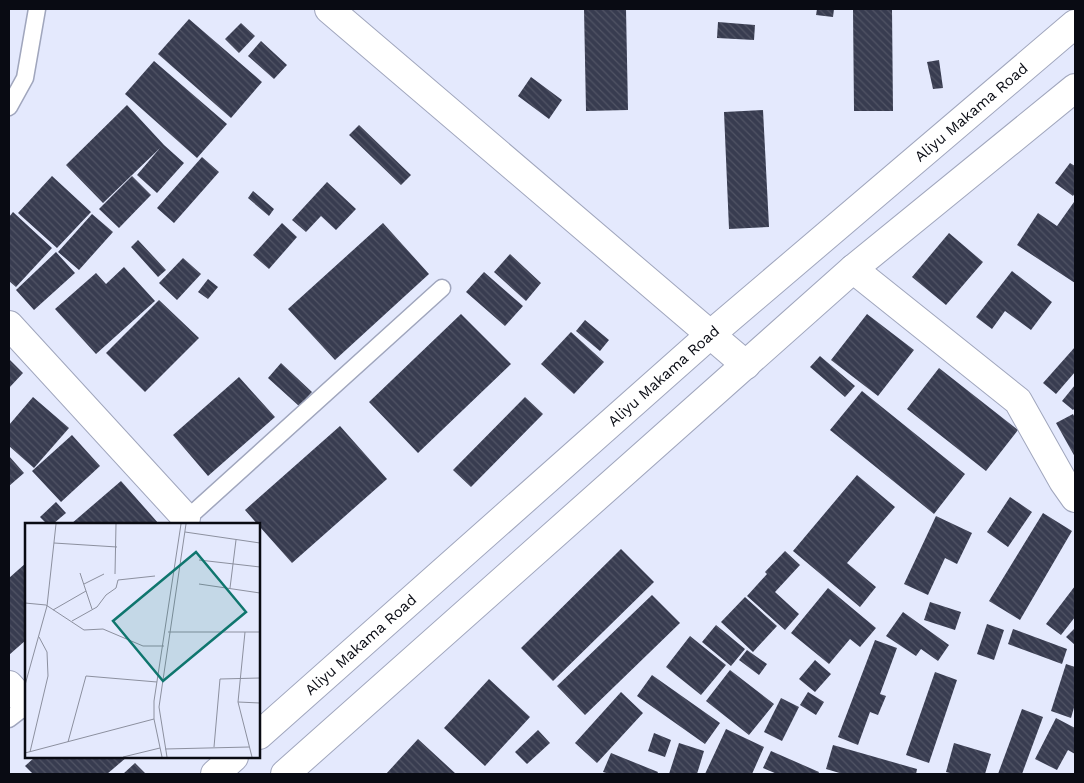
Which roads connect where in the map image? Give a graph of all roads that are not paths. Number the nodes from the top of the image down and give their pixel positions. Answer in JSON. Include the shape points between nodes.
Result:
{"nodes":[{"id":1,"x":36,"y":9,"type":"edge"},
{"id":2,"x":329,"y":9,"type":"edge"},
{"id":3,"x":1075,"y":24,"type":"edge"},
{"id":4,"x":1075,"y":88,"type":"edge"},
{"id":5,"x":9,"y":107,"type":"edge"},
{"id":6,"x":854,"y":269,"type":"junction"},
{"id":7,"x":442,"y":288,"type":"dead end"},
{"id":8,"x":9,"y":324,"type":"edge"},
{"id":9,"x":711,"y":334,"type":"junction"},
{"id":10,"x":746,"y":364,"type":"junction"},
{"id":11,"x":1075,"y":498,"type":"edge"},
{"id":12,"x":184,"y":521,"type":"edge"},
{"id":13,"x":9,"y":685,"type":"edge"},
{"id":14,"x":25,"y":704,"type":"edge"},
{"id":15,"x":25,"y":706,"type":"edge"},
{"id":16,"x":9,"y":720,"type":"edge"},
{"id":17,"x":260,"y":734,"type":"edge"},
{"id":18,"x":233,"y":758,"type":"edge"},
{"id":19,"x":215,"y":774,"type":"edge"},
{"id":20,"x":285,"y":774,"type":"edge"}],
"edges":[{"from":1,"to":5,"type":"lane","via":[[25,78]]},
{"from":2,"to":9,"type":"street"},
{"from":3,"to":9,"type":"street","name":"Aliyu Makama Road"},
{"from":4,"to":6,"type":"street"},
{"from":6,"to":10,"type":"street"},
{"from":6,"to":11,"type":"street","via":[[1018,401]]},
{"from":7,"to":12,"type":"lane"},
{"from":8,"to":12,"type":"street"},
{"from":9,"to":10,"type":"street"},
{"from":9,"to":17,"type":"street","name":"Aliyu Makama Road"},
{"from":10,"to":20,"type":"street"},
{"from":13,"to":14,"type":"street"},
{"from":15,"to":16,"type":"lane"},
{"from":18,"to":19,"type":"street"}]}
